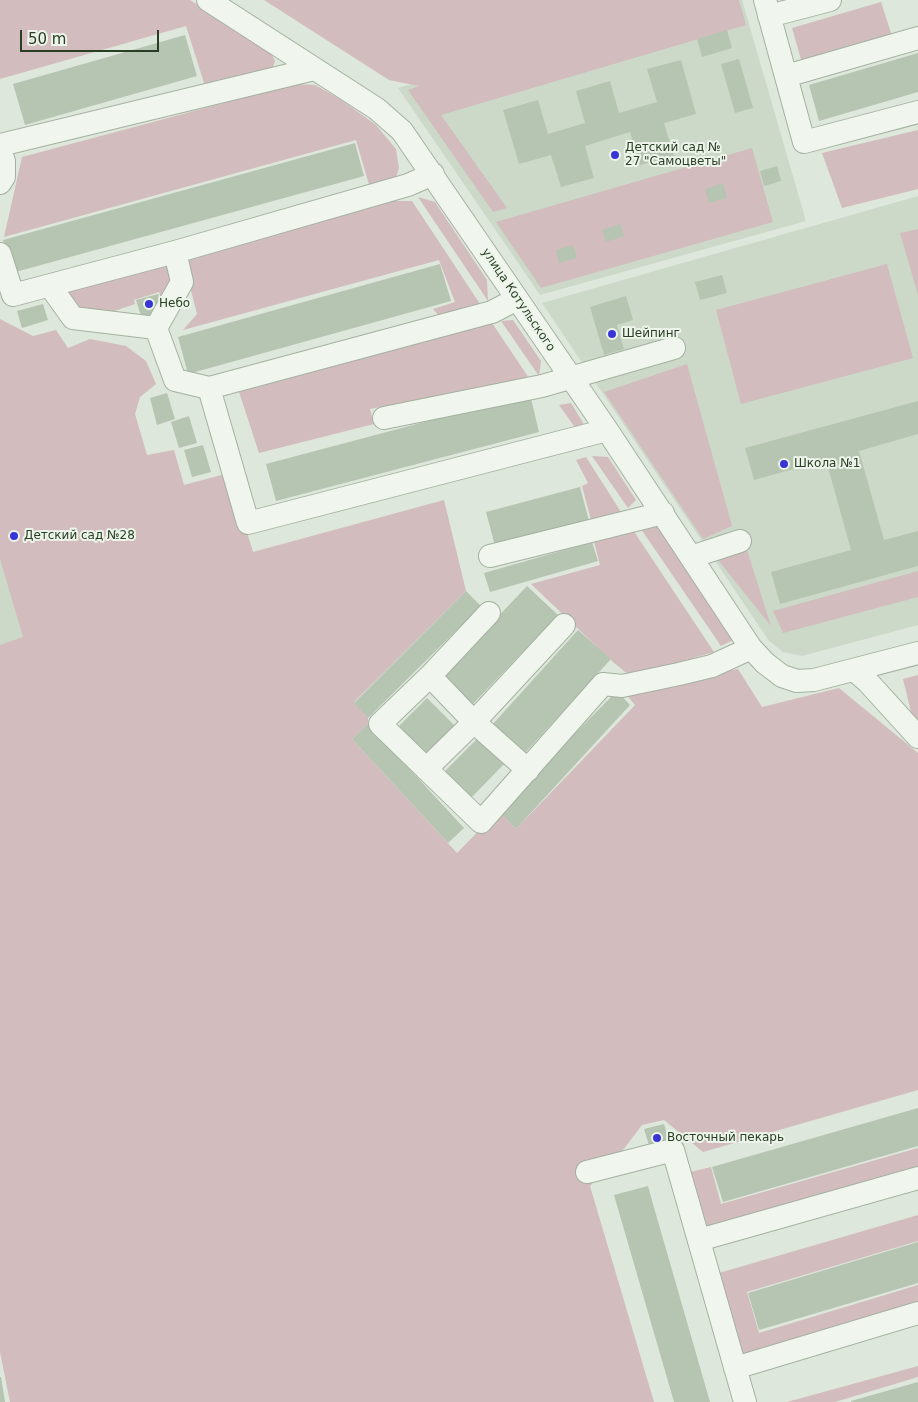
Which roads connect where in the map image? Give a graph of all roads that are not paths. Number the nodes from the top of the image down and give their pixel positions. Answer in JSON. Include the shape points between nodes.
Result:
{"nodes":[{"id":1,"x":208,"y":0,"type":"edge"},
{"id":2,"x":830,"y":0,"type":"edge"},
{"id":3,"x":767,"y":8,"type":"edge"},
{"id":4,"x":918,"y":38,"type":"edge"},
{"id":5,"x":314,"y":69,"type":"junction"},
{"id":6,"x":786,"y":76,"type":"junction"},
{"id":7,"x":918,"y":112,"type":"edge"},
{"id":8,"x":0,"y":145,"type":"edge"},
{"id":9,"x":0,"y":150,"type":"edge"},
{"id":10,"x":433,"y":174,"type":"junction"},
{"id":11,"x":0,"y":183,"type":"edge"},
{"id":12,"x":175,"y":252,"type":"junction"},
{"id":13,"x":0,"y":254,"type":"edge"},
{"id":14,"x":50,"y":286,"type":"junction"},
{"id":15,"x":517,"y":299,"type":"junction"},
{"id":16,"x":156,"y":328,"type":"junction"},
{"id":17,"x":674,"y":348,"type":"dead end"},
{"id":18,"x":571,"y":377,"type":"junction"},
{"id":19,"x":209,"y":388,"type":"junction"},
{"id":20,"x":384,"y":418,"type":"dead end"},
{"id":21,"x":607,"y":430,"type":"junction"},
{"id":22,"x":663,"y":513,"type":"junction"},
{"id":23,"x":740,"y":542,"type":"dead end"},
{"id":24,"x":490,"y":556,"type":"dead end"},
{"id":25,"x":691,"y":557,"type":"junction"},
{"id":26,"x":489,"y":613,"type":"dead end"},
{"id":27,"x":564,"y":625,"type":"dead end"},
{"id":28,"x":918,"y":653,"type":"edge"},
{"id":29,"x":758,"y":656,"type":"junction"},
{"id":30,"x":854,"y":670,"type":"junction"},
{"id":31,"x":430,"y":676,"type":"junction"},
{"id":32,"x":474,"y":722,"type":"junction"},
{"id":33,"x":918,"y":737,"type":"edge"},
{"id":34,"x":426,"y":768,"type":"junction"},
{"id":35,"x":528,"y":770,"type":"junction"},
{"id":36,"x":587,"y":1172,"type":"dead end"},
{"id":37,"x":918,"y":1178,"type":"edge"},
{"id":38,"x":699,"y":1240,"type":"junction"},
{"id":39,"x":918,"y":1314,"type":"edge"},
{"id":40,"x":735,"y":1368,"type":"junction"},
{"id":41,"x":744,"y":1402,"type":"edge"}],
"edges":[{"from":1,"to":5,"type":"street","name":"улица Котульского"},
{"from":2,"to":3,"type":"street"},
{"from":3,"to":6,"type":"street"},
{"from":4,"to":6,"type":"street"},
{"from":5,"to":8,"type":"street"},
{"from":5,"to":10,"type":"street","name":"улица Котульского","via":[[377,109],[402,131]]},
{"from":6,"to":7,"type":"street","via":[[804,142]]},
{"from":9,"to":11,"type":"street","via":[[4,176]]},
{"from":10,"to":12,"type":"street","via":[[408,185]]},
{"from":10,"to":15,"type":"street","name":"улица Котульского"},
{"from":12,"to":14,"type":"street"},
{"from":12,"to":16,"type":"street","via":[[182,282]]},
{"from":13,"to":14,"type":"street","via":[[12,295]]},
{"from":14,"to":16,"type":"street","via":[[73,318]]},
{"from":15,"to":18,"type":"street","name":"улица Котульского"},
{"from":15,"to":19,"type":"street","via":[[492,312]]},
{"from":16,"to":19,"type":"street","via":[[176,380]]},
{"from":17,"to":18,"type":"street"},
{"from":18,"to":20,"type":"street","via":[[542,386]]},
{"from":18,"to":21,"type":"street","name":"улица Котульского"},
{"from":19,"to":21,"type":"street","via":[[248,523]]},
{"from":21,"to":22,"type":"street","name":"улица Котульского"},
{"from":22,"to":24,"type":"street"},
{"from":22,"to":25,"type":"street","name":"улица Котульского"},
{"from":23,"to":25,"type":"street"},
{"from":25,"to":29,"type":"street","name":"улица Котульского"},
{"from":26,"to":31,"type":"street"},
{"from":27,"to":32,"type":"street"},
{"from":28,"to":30,"type":"street"},
{"from":29,"to":30,"type":"street","via":[[782,676],[797,681]]},
{"from":29,"to":35,"type":"street","via":[[622,686],[602,684]]},
{"from":30,"to":33,"type":"street"},
{"from":31,"to":32,"type":"street"},
{"from":31,"to":34,"type":"street","via":[[380,724]]},
{"from":32,"to":34,"type":"street"},
{"from":32,"to":35,"type":"street"},
{"from":34,"to":35,"type":"street","via":[[481,822]]},
{"from":36,"to":38,"type":"street","via":[[673,1150]]},
{"from":37,"to":38,"type":"street"},
{"from":38,"to":40,"type":"street"},
{"from":39,"to":40,"type":"street"},
{"from":40,"to":41,"type":"street"}]}
